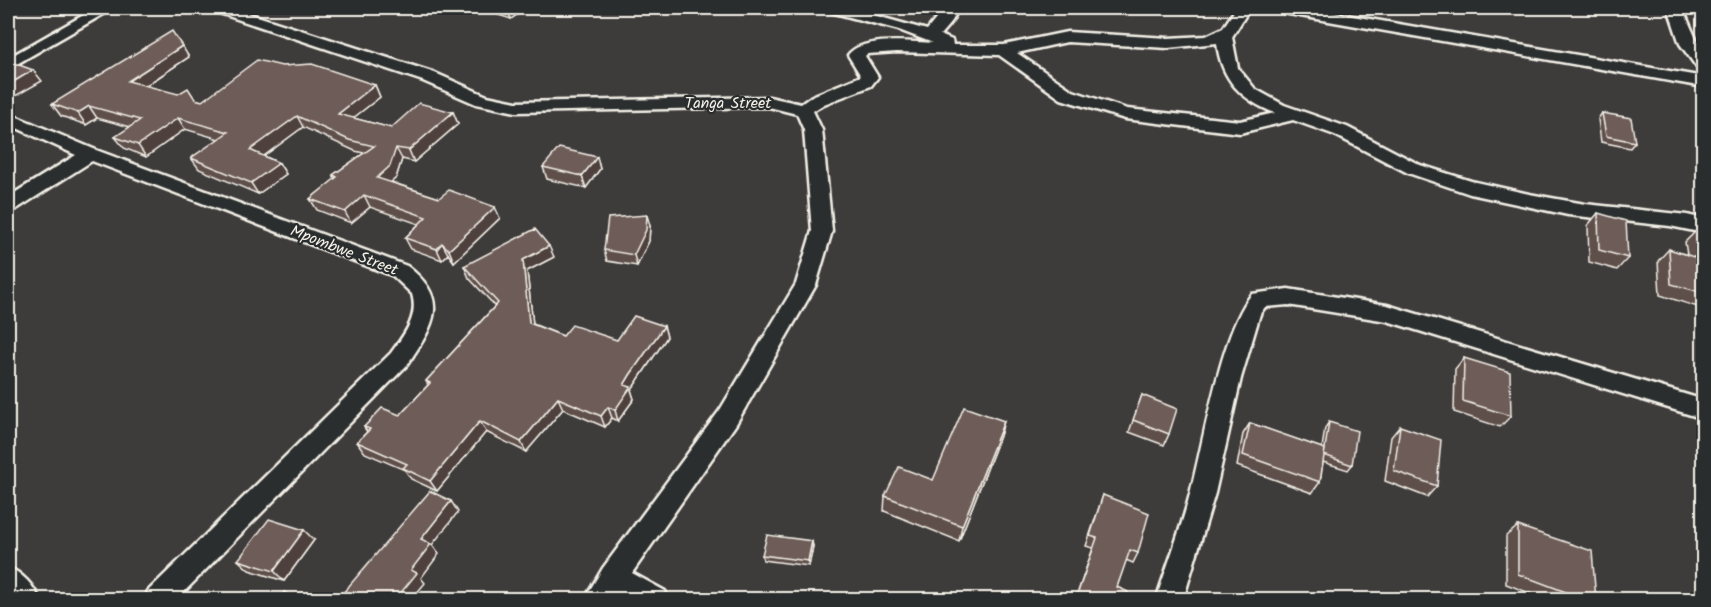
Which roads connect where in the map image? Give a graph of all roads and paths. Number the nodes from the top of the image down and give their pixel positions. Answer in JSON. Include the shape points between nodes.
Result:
{"nodes":[{"id":1,"x":106,"y":8,"type":"edge"},
{"id":2,"x":218,"y":8,"type":"edge"},
{"id":3,"x":832,"y":8,"type":"edge"},
{"id":4,"x":952,"y":8,"type":"edge"},
{"id":5,"x":1243,"y":8,"type":"edge"},
{"id":6,"x":1283,"y":8,"type":"edge"},
{"id":7,"x":1675,"y":8,"type":"edge"},
{"id":8,"x":1224,"y":36,"type":"junction"},
{"id":9,"x":930,"y":37,"type":"junction"},
{"id":10,"x":960,"y":49,"type":"junction"},
{"id":11,"x":1002,"y":50,"type":"junction"},
{"id":12,"x":8,"y":64,"type":"edge"},
{"id":13,"x":1704,"y":66,"type":"edge"},
{"id":14,"x":1704,"y":82,"type":"edge"},
{"id":15,"x":804,"y":110,"type":"junction"},
{"id":16,"x":1292,"y":115,"type":"junction"},
{"id":17,"x":8,"y":118,"type":"edge"},
{"id":18,"x":90,"y":154,"type":"junction"},
{"id":19,"x":8,"y":206,"type":"edge"},
{"id":20,"x":1704,"y":226,"type":"edge"},
{"id":21,"x":1704,"y":410,"type":"edge"},
{"id":22,"x":612,"y":577,"type":"junction"},
{"id":23,"x":8,"y":580,"type":"edge"},
{"id":24,"x":27,"y":600,"type":"edge"},
{"id":25,"x":157,"y":600,"type":"edge"},
{"id":26,"x":597,"y":600,"type":"edge"},
{"id":27,"x":656,"y":600,"type":"edge"},
{"id":28,"x":1169,"y":600,"type":"edge"}],
"edges":[{"from":1,"to":12,"type":"street"},
{"from":2,"to":15,"type":"street","name":"Tanga Street","via":[[429,77],[482,100],[516,106],[769,102]]},
{"from":3,"to":9,"type":"street"},
{"from":4,"to":9,"type":"street"},
{"from":5,"to":8,"type":"street"},
{"from":6,"to":14,"type":"street"},
{"from":7,"to":13,"type":"street","via":[[1688,44]]},
{"from":8,"to":11,"type":"street","via":[[1175,42],[1065,37]]},
{"from":8,"to":16,"type":"street","via":[[1229,66],[1241,85]]},
{"from":9,"to":10,"type":"street"},
{"from":10,"to":11,"type":"street"},
{"from":10,"to":15,"type":"street","via":[[862,51],[856,55],[870,77]]},
{"from":11,"to":16,"type":"street","via":[[1067,94],[1125,114],[1240,127]]},
{"from":15,"to":22,"type":"street","via":[[813,130],[822,224],[806,285],[728,417]]},
{"from":16,"to":20,"type":"street","via":[[1340,130],[1416,169],[1470,186],[1571,209],[1664,217]]},
{"from":17,"to":18,"type":"street","name":"Mpombwe Street"},
{"from":18,"to":19,"type":"street"},
{"from":18,"to":25,"type":"street","name":"Mpombwe Street","via":[[400,272],[418,283],[425,300],[422,325],[399,359]]},
{"from":21,"to":28,"type":"street","via":[[1387,313],[1288,297],[1259,300],[1250,311],[1203,493]]},
{"from":22,"to":26,"type":"street"},
{"from":22,"to":27,"type":"street"},
{"from":23,"to":24,"type":"street"}]}
